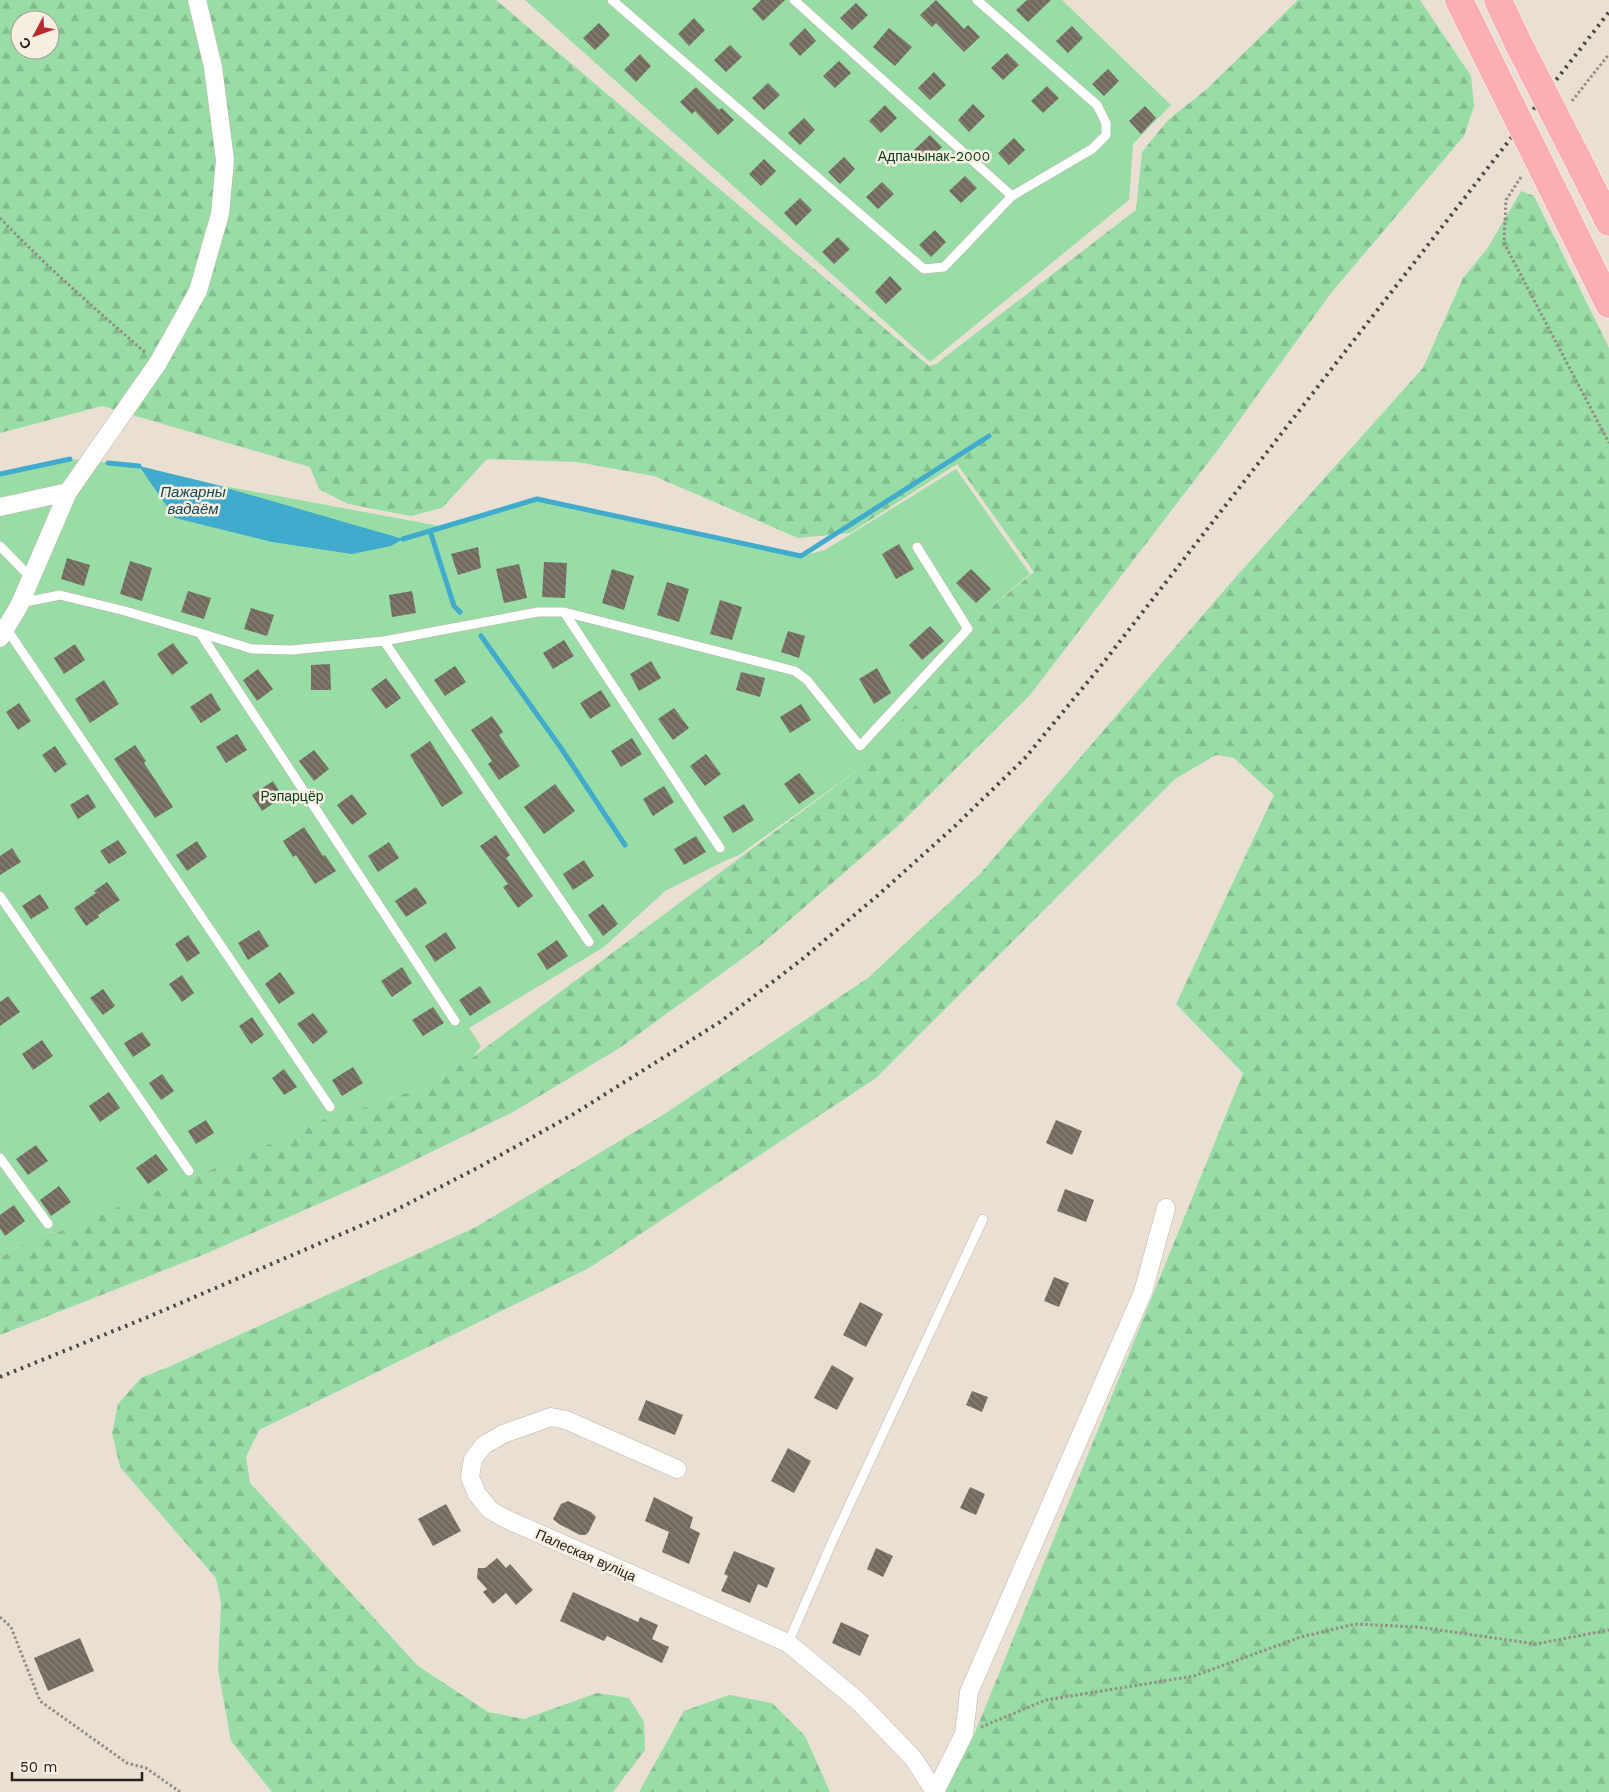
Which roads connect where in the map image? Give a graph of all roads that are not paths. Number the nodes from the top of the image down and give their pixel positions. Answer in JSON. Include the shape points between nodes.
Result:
{"nodes":[{"id":1,"x":198,"y":0,"type":"edge"},
{"id":2,"x":612,"y":0,"type":"edge"},
{"id":3,"x":794,"y":0,"type":"edge"},
{"id":4,"x":977,"y":0,"type":"edge"},
{"id":5,"x":1459,"y":0,"type":"edge"},
{"id":6,"x":1498,"y":0,"type":"edge"},
{"id":7,"x":1012,"y":196,"type":"junction"},
{"id":8,"x":1609,"y":222,"type":"edge"},
{"id":9,"x":1609,"y":304,"type":"edge"},
{"id":10,"x":68,"y":492,"type":"junction"},
{"id":11,"x":0,"y":507,"type":"edge"},
{"id":12,"x":0,"y":546,"type":"edge"},
{"id":13,"x":918,"y":547,"type":"dead end"},
{"id":14,"x":31,"y":578,"type":"junction"},
{"id":15,"x":20,"y":603,"type":"junction"},
{"id":16,"x":564,"y":612,"type":"junction"},
{"id":17,"x":3,"y":633,"type":"edge"},
{"id":18,"x":200,"y":633,"type":"junction"},
{"id":19,"x":384,"y":641,"type":"junction"},
{"id":20,"x":720,"y":848,"type":"dead end"},
{"id":21,"x":0,"y":896,"type":"edge"},
{"id":22,"x":589,"y":942,"type":"dead end"},
{"id":23,"x":455,"y":1021,"type":"dead end"},
{"id":24,"x":330,"y":1107,"type":"dead end"},
{"id":25,"x":0,"y":1158,"type":"edge"},
{"id":26,"x":189,"y":1170,"type":"dead end"},
{"id":27,"x":1166,"y":1208,"type":"dead end"},
{"id":28,"x":983,"y":1219,"type":"dead end"},
{"id":29,"x":48,"y":1224,"type":"dead end"},
{"id":30,"x":677,"y":1469,"type":"dead end"},
{"id":31,"x":788,"y":1643,"type":"junction"},
{"id":32,"x":935,"y":1792,"type":"edge"}],
"edges":[{"from":1,"to":10,"type":"street","via":[[213,67],[225,160],[220,214],[198,290],[158,363]]},
{"from":2,"to":7,"type":"lane","via":[[924,268],[944,266]]},
{"from":3,"to":7,"type":"lane"},
{"from":4,"to":7,"type":"lane","via":[[1097,105],[1106,123],[1106,135],[1092,149]]},
{"from":5,"to":9,"type":"highway","bridge":true},
{"from":6,"to":8,"type":"highway","bridge":true},
{"from":10,"to":11,"type":"street"},
{"from":10,"to":14,"type":"street"},
{"from":12,"to":14,"type":"lane"},
{"from":13,"to":16,"type":"lane","via":[[968,629],[860,746],[807,680],[795,671]]},
{"from":14,"to":15,"type":"street"},
{"from":15,"to":17,"type":"street"},
{"from":15,"to":18,"type":"lane","via":[[60,595]]},
{"from":16,"to":19,"type":"lane","via":[[538,612]]},
{"from":16,"to":20,"type":"lane"},
{"from":17,"to":24,"type":"lane"},
{"from":18,"to":19,"type":"lane","via":[[252,649],[292,650]]},
{"from":18,"to":23,"type":"lane"},
{"from":19,"to":22,"type":"lane"},
{"from":21,"to":26,"type":"lane"},
{"from":25,"to":29,"type":"lane"},
{"from":27,"to":32,"type":"street","via":[[1144,1292],[969,1692],[964,1734]]},
{"from":28,"to":31,"type":"lane"},
{"from":30,"to":31,"type":"street","name":"Палеская вуліца","via":[[566,1420],[551,1418],[503,1434],[484,1445],[473,1459],[470,1477],[477,1494],[490,1510],[506,1519]]},
{"from":31,"to":32,"type":"street","name":"Палеская вуліца","via":[[858,1701],[913,1758]]}]}
